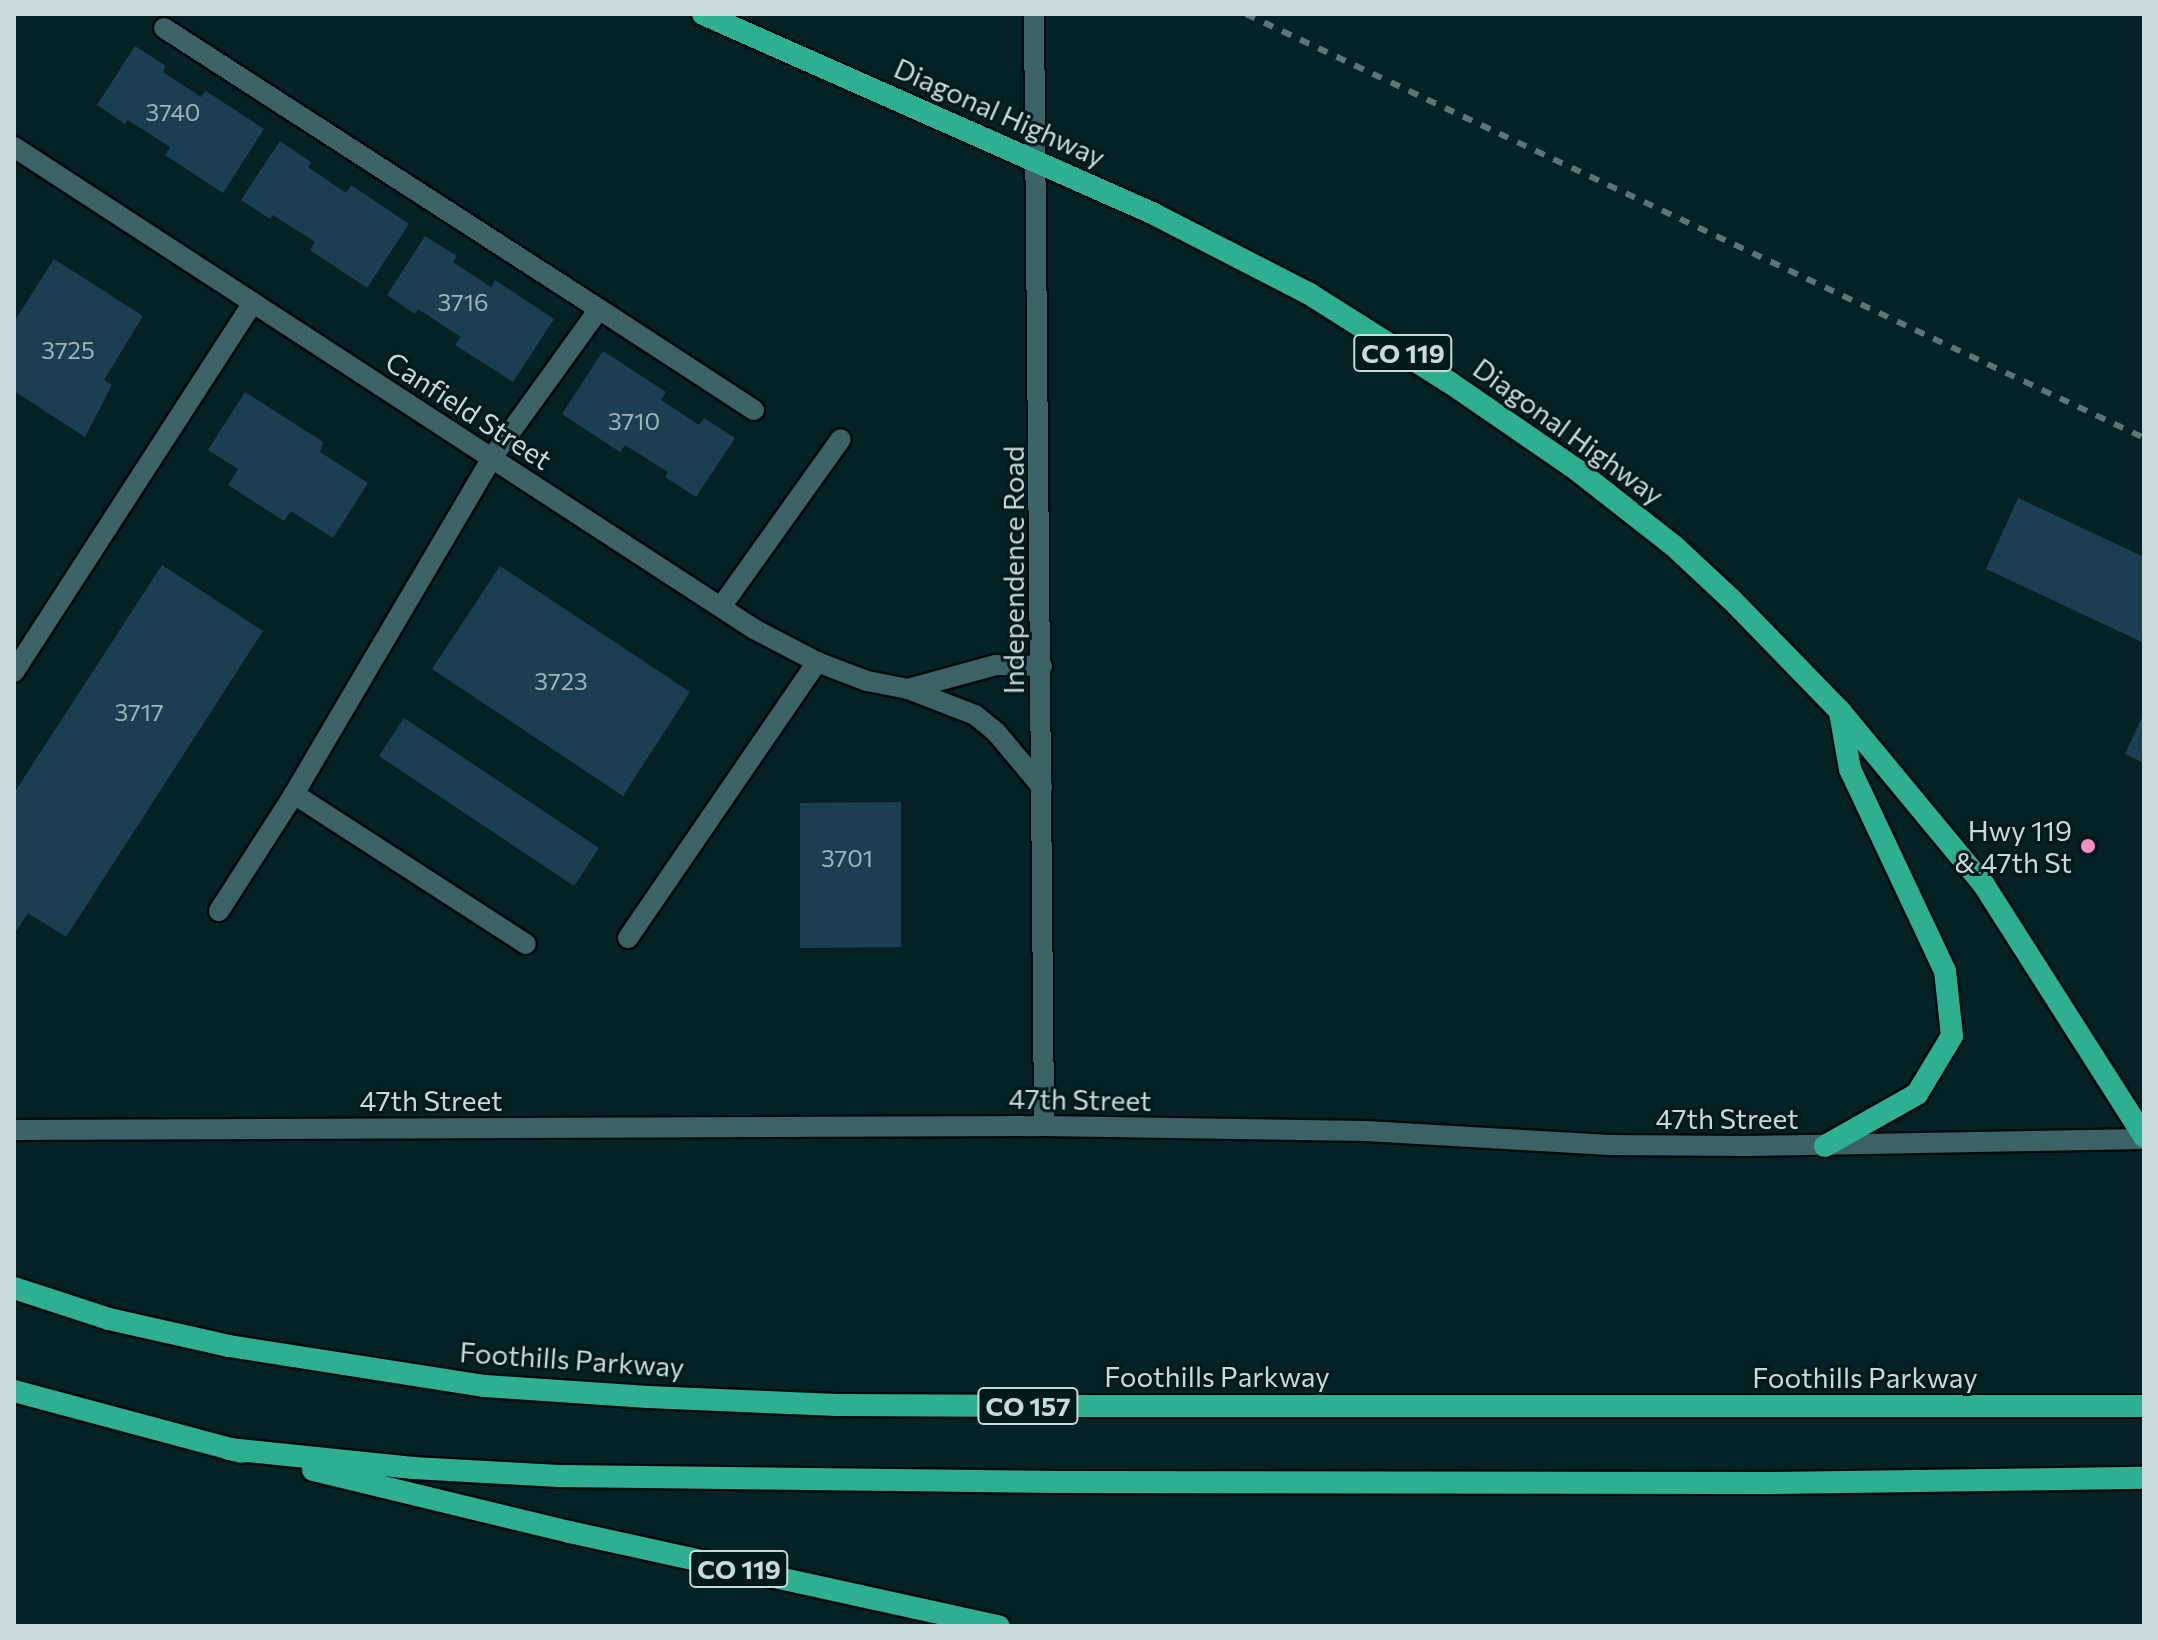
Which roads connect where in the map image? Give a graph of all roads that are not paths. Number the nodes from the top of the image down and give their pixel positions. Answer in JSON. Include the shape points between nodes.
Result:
{"nodes":[{"id":1,"x":703,"y":14,"type":"edge"},
{"id":2,"x":1034,"y":14,"type":"edge"},
{"id":3,"x":164,"y":28,"type":"dead end"},
{"id":4,"x":14,"y":147,"type":"edge"},
{"id":5,"x":1038,"y":161,"type":"junction"},
{"id":6,"x":253,"y":302,"type":"junction"},
{"id":7,"x":599,"y":309,"type":"junction"},
{"id":8,"x":754,"y":410,"type":"dead end"},
{"id":9,"x":841,"y":439,"type":"dead end"},
{"id":10,"x":491,"y":459,"type":"junction"},
{"id":11,"x":721,"y":607,"type":"junction"},
{"id":12,"x":817,"y":662,"type":"junction"},
{"id":13,"x":1042,"y":666,"type":"junction"},
{"id":14,"x":14,"y":672,"type":"edge"},
{"id":15,"x":908,"y":689,"type":"junction"},
{"id":16,"x":1840,"y":711,"type":"junction"},
{"id":17,"x":1042,"y":787,"type":"junction"},
{"id":18,"x":294,"y":794,"type":"junction"},
{"id":19,"x":219,"y":911,"type":"dead end"},
{"id":20,"x":628,"y":938,"type":"dead end"},
{"id":21,"x":526,"y":944,"type":"dead end"},
{"id":22,"x":1044,"y":1126,"type":"junction"},
{"id":23,"x":14,"y":1130,"type":"edge"},
{"id":24,"x":2144,"y":1138,"type":"edge"},
{"id":25,"x":1825,"y":1146,"type":"junction"},
{"id":26,"x":14,"y":1288,"type":"edge"},
{"id":27,"x":14,"y":1391,"type":"edge"},
{"id":28,"x":2144,"y":1406,"type":"edge"},
{"id":29,"x":229,"y":1449,"type":"junction"},
{"id":30,"x":2144,"y":1478,"type":"edge"},
{"id":31,"x":999,"y":1626,"type":"edge"}],
"edges":[{"from":1,"to":5,"type":"highway","name":"Diagonal Highway","number":"CO 119"},
{"from":2,"to":5,"type":"street","name":"Independence Road"},
{"from":3,"to":7,"type":"street"},
{"from":4,"to":6,"type":"street","name":"Canfield Street"},
{"from":5,"to":13,"type":"street","name":"Independence Road"},
{"from":5,"to":16,"type":"highway","name":"Diagonal Highway","number":"CO 119","via":[[1308,293],[1449,382],[1577,470],[1674,546]]},
{"from":6,"to":10,"type":"street","name":"Canfield Street"},
{"from":6,"to":14,"type":"street"},
{"from":7,"to":8,"type":"street"},
{"from":7,"to":10,"type":"street"},
{"from":9,"to":11,"type":"street"},
{"from":10,"to":11,"type":"street","name":"Canfield Street"},
{"from":10,"to":18,"type":"street"},
{"from":11,"to":12,"type":"street","name":"Canfield Street"},
{"from":12,"to":15,"type":"street","name":"Canfield Street"},
{"from":12,"to":20,"type":"street"},
{"from":13,"to":15,"type":"street","name":"Canfield Street","via":[[996,665]]},
{"from":13,"to":17,"type":"street","name":"Independence Road"},
{"from":15,"to":17,"type":"street","name":"Canfield Street","via":[[975,715]]},
{"from":16,"to":24,"type":"highway","name":"Diagonal Highway","number":"CO 119","via":[[1984,885]]},
{"from":16,"to":25,"type":"highway","via":[[1850,769],[1945,971],[1952,1036],[1917,1094]]},
{"from":17,"to":22,"type":"street","name":"Independence Road"},
{"from":18,"to":19,"type":"street"},
{"from":18,"to":21,"type":"street"},
{"from":22,"to":23,"type":"street","name":"47th Street"},
{"from":22,"to":25,"type":"street","name":"47th Street","via":[[1366,1131],[1610,1145]]},
{"from":24,"to":25,"type":"street","name":"47th Street"},
{"from":26,"to":28,"type":"highway","name":"Foothills Parkway","number":"CO 157","via":[[109,1319],[229,1346],[485,1386],[648,1397],[837,1405]]},
{"from":27,"to":29,"type":"highway","number":"CO 119"},
{"from":29,"to":30,"type":"highway","via":[[559,1476],[1772,1483]]},
{"from":29,"to":31,"type":"highway","number":"CO 119"}]}
